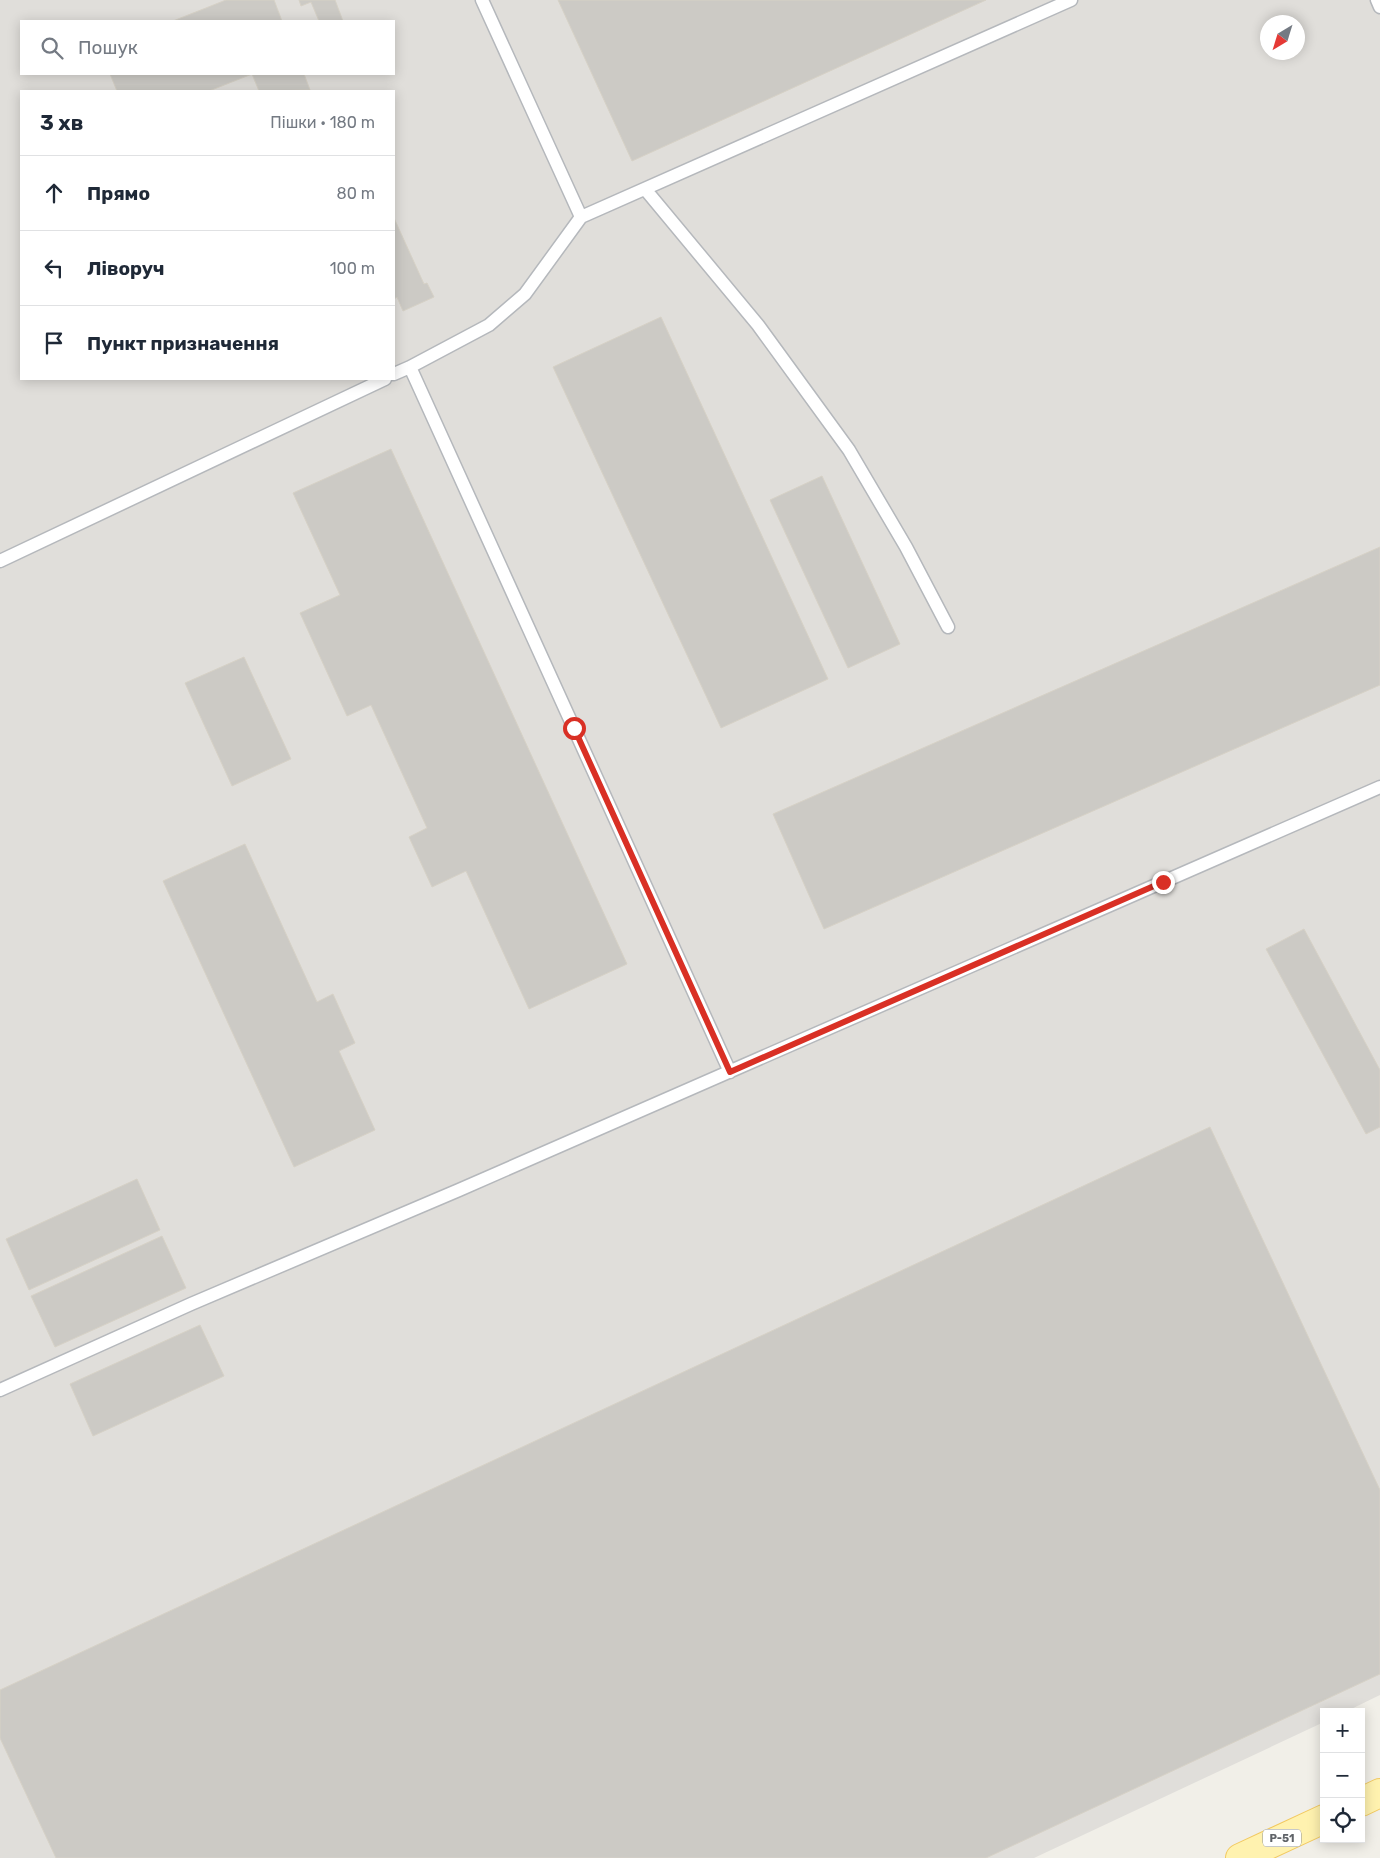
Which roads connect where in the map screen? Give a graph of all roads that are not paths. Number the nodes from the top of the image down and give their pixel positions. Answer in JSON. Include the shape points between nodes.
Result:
{"nodes":[{"id":1,"x":482,"y":0,"type":"edge"},
{"id":2,"x":1071,"y":0,"type":"edge"},
{"id":3,"x":1377,"y":0,"type":"edge"},
{"id":4,"x":1380,"y":7,"type":"edge"},
{"id":5,"x":645,"y":189,"type":"junction"},
{"id":6,"x":581,"y":217,"type":"junction"},
{"id":7,"x":410,"y":367,"type":"junction"},
{"id":8,"x":395,"y":374,"type":"edge"},
{"id":9,"x":383,"y":380,"type":"edge"},
{"id":10,"x":0,"y":561,"type":"edge"},
{"id":11,"x":948,"y":627,"type":"dead end"},
{"id":12,"x":1380,"y":788,"type":"edge"},
{"id":13,"x":730,"y":1072,"type":"junction"},
{"id":14,"x":0,"y":1390,"type":"edge"},
{"id":15,"x":1380,"y":1793,"type":"edge"},
{"id":16,"x":1365,"y":1800,"type":"edge"},
{"id":17,"x":1320,"y":1821,"type":"edge"},
{"id":18,"x":1240,"y":1858,"type":"edge"}],
"edges":[{"from":1,"to":6,"type":"lane"},
{"from":2,"to":5,"type":"lane"},
{"from":3,"to":4,"type":"lane"},
{"from":5,"to":6,"type":"lane"},
{"from":5,"to":11,"type":"lane","via":[[758,325],[849,450]]},
{"from":6,"to":7,"type":"lane","via":[[525,294],[489,325]]},
{"from":7,"to":8,"type":"lane"},
{"from":7,"to":13,"type":"lane"},
{"from":9,"to":10,"type":"lane"},
{"from":12,"to":13,"type":"lane"},
{"from":13,"to":14,"type":"lane","via":[[191,1304]]},
{"from":15,"to":16,"type":"main road"},
{"from":17,"to":18,"type":"main road","number":"Р-51"}]}
